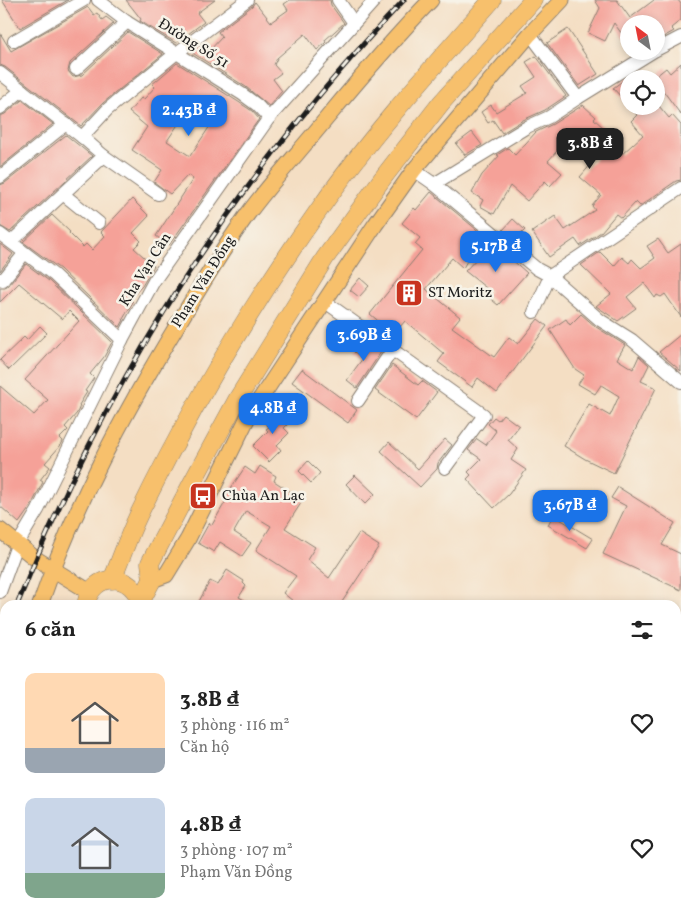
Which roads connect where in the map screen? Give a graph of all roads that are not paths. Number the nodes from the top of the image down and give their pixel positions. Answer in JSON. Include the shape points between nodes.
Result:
{"nodes":[{"id":1,"x":84,"y":0,"type":"edge"},
{"id":2,"x":98,"y":0,"type":"edge"},
{"id":3,"x":247,"y":0,"type":"edge"},
{"id":4,"x":338,"y":0,"type":"edge"},
{"id":5,"x":375,"y":0,"type":"edge"},
{"id":6,"x":431,"y":0,"type":"edge"},
{"id":7,"x":492,"y":0,"type":"edge"},
{"id":8,"x":534,"y":0,"type":"edge"},
{"id":9,"x":562,"y":0,"type":"edge"},
{"id":10,"x":127,"y":22,"type":"junction"},
{"id":11,"x":354,"y":23,"type":"junction"},
{"id":12,"x":530,"y":34,"type":"junction"},
{"id":13,"x":681,"y":37,"type":"edge"},
{"id":14,"x":14,"y":41,"type":"dead end"},
{"id":15,"x":665,"y":46,"type":"edge"},
{"id":16,"x":176,"y":54,"type":"junction"},
{"id":17,"x":640,"y":60,"type":"edge"},
{"id":18,"x":76,"y":68,"type":"dead end"},
{"id":19,"x":0,"y":73,"type":"edge"},
{"id":20,"x":22,"y":90,"type":"junction"},
{"id":21,"x":578,"y":98,"type":"junction"},
{"id":22,"x":0,"y":108,"type":"edge"},
{"id":23,"x":269,"y":118,"type":"junction"},
{"id":24,"x":66,"y":124,"type":"junction"},
{"id":25,"x":82,"y":137,"type":"junction"},
{"id":26,"x":104,"y":156,"type":"junction"},
{"id":27,"x":414,"y":170,"type":"junction"},
{"id":28,"x":0,"y":176,"type":"edge"},
{"id":29,"x":434,"y":184,"type":"junction"},
{"id":30,"x":681,"y":188,"type":"edge"},
{"id":31,"x":63,"y":194,"type":"junction"},
{"id":32,"x":158,"y":194,"type":"dead end"},
{"id":33,"x":99,"y":223,"type":"dead end"},
{"id":34,"x":0,"y":234,"type":"edge"},
{"id":35,"x":11,"y":242,"type":"junction"},
{"id":36,"x":24,"y":254,"type":"junction"},
{"id":37,"x":550,"y":276,"type":"junction"},
{"id":38,"x":0,"y":279,"type":"edge"},
{"id":39,"x":324,"y":301,"type":"junction"},
{"id":40,"x":534,"y":312,"type":"dead end"},
{"id":41,"x":122,"y":340,"type":"junction"},
{"id":42,"x":393,"y":349,"type":"junction"},
{"id":43,"x":681,"y":382,"type":"edge"},
{"id":44,"x":358,"y":401,"type":"dead end"},
{"id":45,"x":444,"y":468,"type":"dead end"},
{"id":46,"x":0,"y":530,"type":"edge"},
{"id":47,"x":17,"y":544,"type":"junction"},
{"id":48,"x":52,"y":569,"type":"junction"},
{"id":49,"x":112,"y":580,"type":"junction"},
{"id":50,"x":152,"y":580,"type":"junction"},
{"id":51,"x":0,"y":592,"type":"edge"},
{"id":52,"x":88,"y":598,"type":"edge"},
{"id":53,"x":42,"y":600,"type":"edge"},
{"id":54,"x":139,"y":600,"type":"edge"},
{"id":55,"x":142,"y":600,"type":"edge"}],
"edges":[{"from":1,"to":14,"type":"street"},
{"from":2,"to":10,"type":"street","name":"Đường Số 51"},
{"from":3,"to":16,"type":"street"},
{"from":4,"to":11,"type":"street"},
{"from":5,"to":11,"type":"street","name":"Kha Vạn Cân"},
{"from":6,"to":48,"type":"main road","name":"Phạm Văn Đồng","via":[[362,76],[247,215],[140,386],[105,453]]},
{"from":7,"to":49,"type":"highway","via":[[381,128],[288,254],[197,404],[137,518]]},
{"from":8,"to":50,"type":"highway","via":[[441,103],[325,258],[238,398],[192,483],[150,563]]},
{"from":9,"to":12,"type":"main road"},
{"from":10,"to":16,"type":"street","name":"Đường Số 51"},
{"from":10,"to":18,"type":"street"},
{"from":11,"to":23,"type":"street","name":"Kha Vạn Cân"},
{"from":12,"to":21,"type":"street"},
{"from":12,"to":27,"type":"main road"},
{"from":13,"to":15,"type":"street"},
{"from":16,"to":23,"type":"street","name":"Đường Số 51","via":[[242,94]]},
{"from":16,"to":25,"type":"street","via":[[108,109]]},
{"from":17,"to":21,"type":"street"},
{"from":19,"to":20,"type":"street"},
{"from":20,"to":22,"type":"street"},
{"from":20,"to":24,"type":"street"},
{"from":21,"to":29,"type":"street"},
{"from":23,"to":41,"type":"street","name":"Kha Vạn Cân","via":[[154,281]]},
{"from":24,"to":25,"type":"street"},
{"from":24,"to":28,"type":"street"},
{"from":25,"to":26,"type":"street"},
{"from":26,"to":31,"type":"street"},
{"from":26,"to":32,"type":"street"},
{"from":27,"to":29,"type":"street"},
{"from":27,"to":39,"type":"main road"},
{"from":29,"to":37,"type":"street","via":[[536,269]]},
{"from":30,"to":37,"type":"street"},
{"from":31,"to":33,"type":"street"},
{"from":31,"to":35,"type":"street"},
{"from":34,"to":35,"type":"street"},
{"from":35,"to":36,"type":"street"},
{"from":36,"to":38,"type":"street","via":[[3,280]]},
{"from":36,"to":41,"type":"street","via":[[54,275]]},
{"from":37,"to":40,"type":"street"},
{"from":37,"to":43,"type":"street","via":[[600,320],[632,340]]},
{"from":39,"to":42,"type":"street"},
{"from":39,"to":50,"type":"main road","via":[[247,419],[188,539],[166,575]]},
{"from":41,"to":47,"type":"street","name":"Kha Vạn Cân","via":[[38,510]]},
{"from":42,"to":44,"type":"street"},
{"from":42,"to":45,"type":"street","via":[[484,415]]},
{"from":46,"to":47,"type":"main road"},
{"from":47,"to":48,"type":"main road"},
{"from":47,"to":51,"type":"street","name":"Kha Vạn Cân"},
{"from":48,"to":52,"type":"main road"},
{"from":48,"to":53,"type":"main road","name":"Phạm Văn Đồng"},
{"from":49,"to":52,"type":"highway","via":[[101,581]]},
{"from":49,"to":54,"type":"highway","via":[[129,584]]},
{"from":50,"to":55,"type":"highway"}]}
